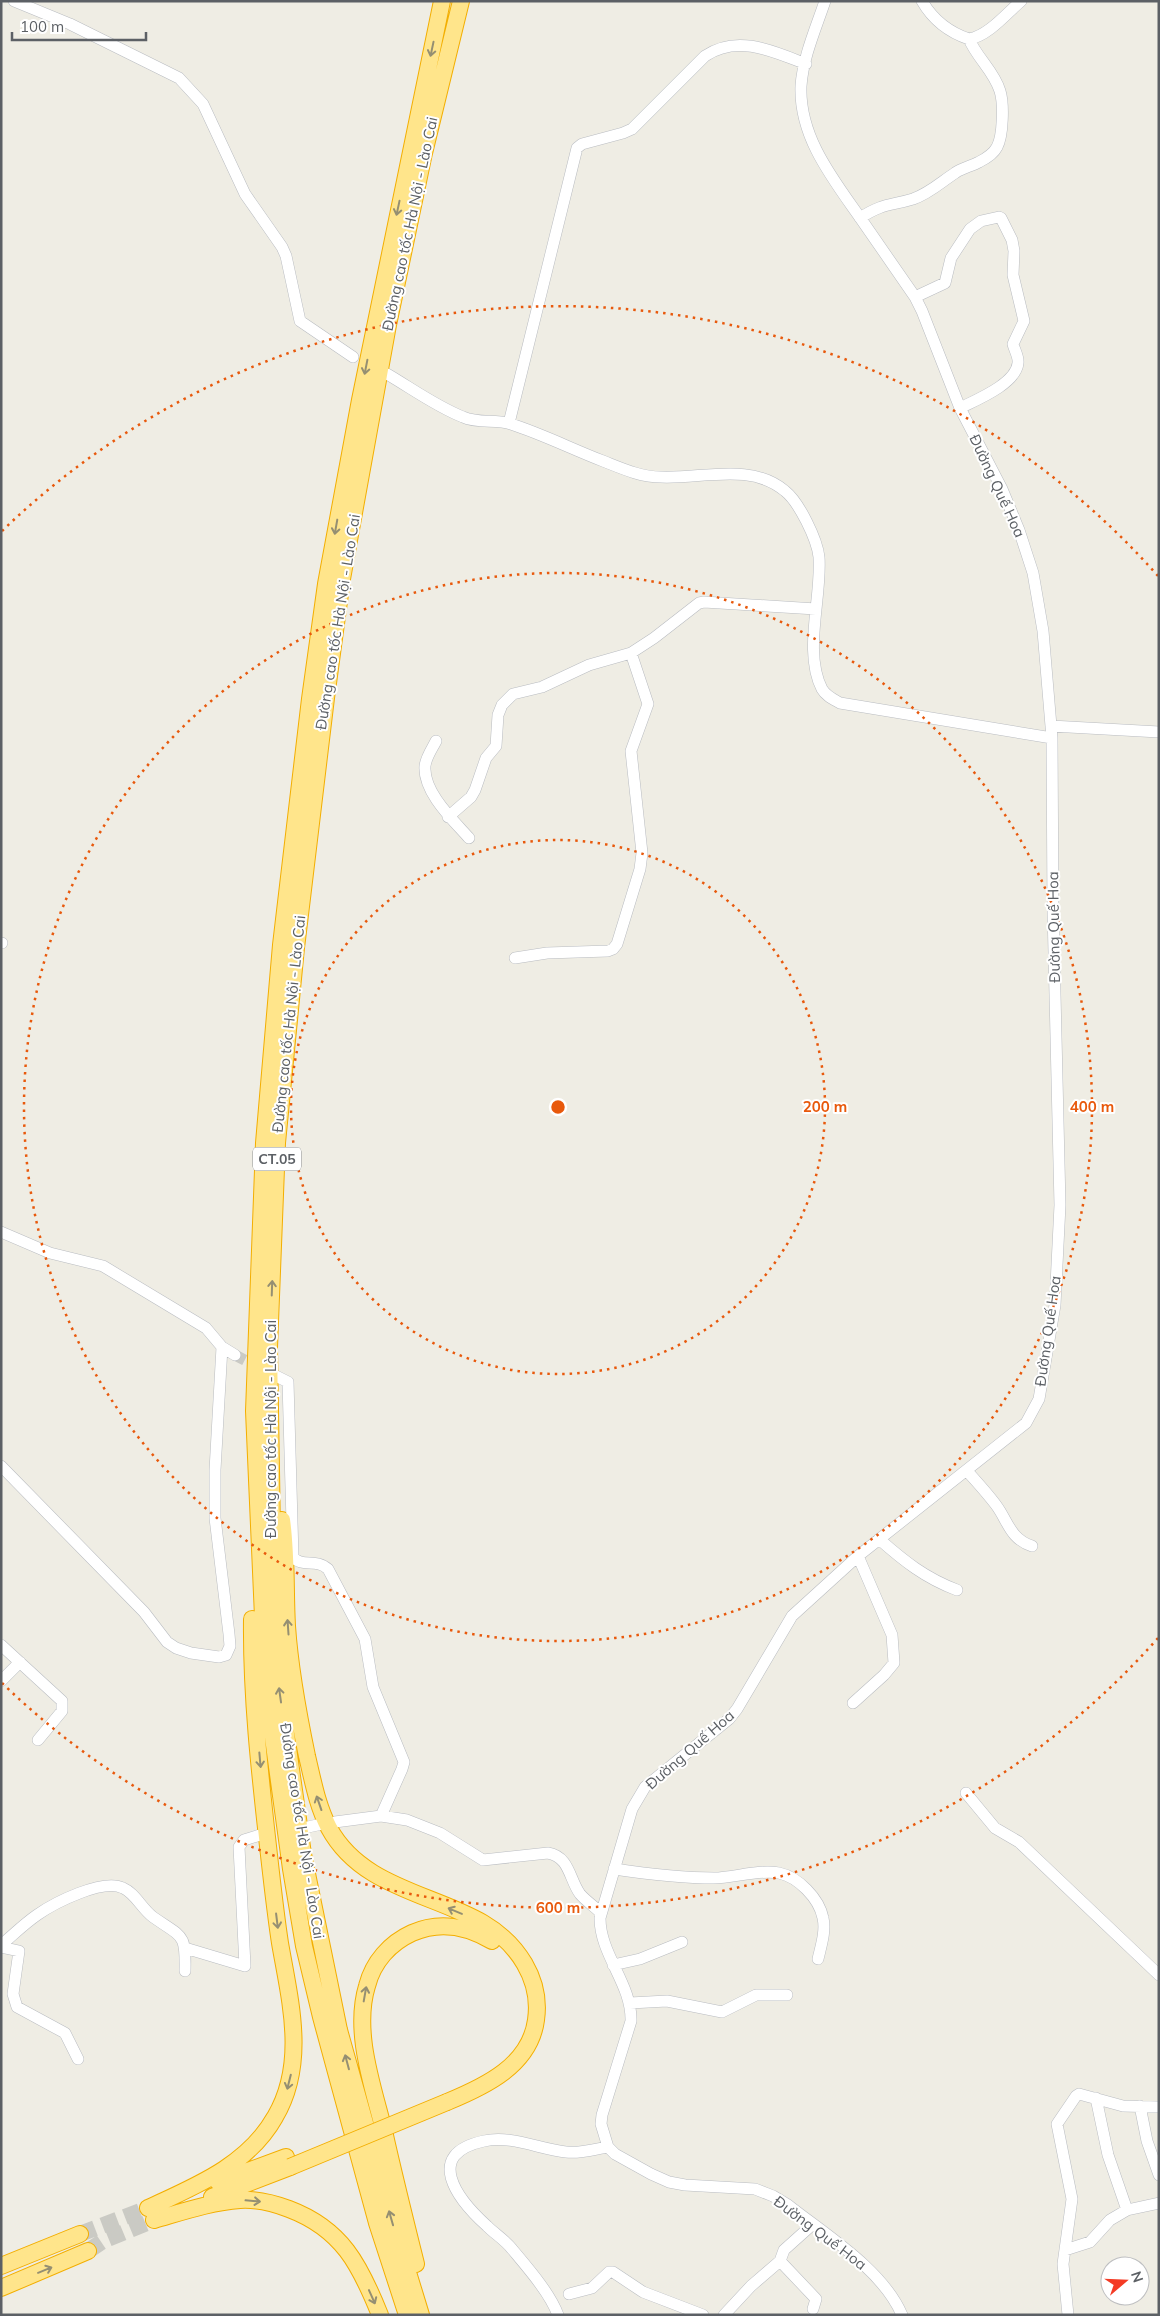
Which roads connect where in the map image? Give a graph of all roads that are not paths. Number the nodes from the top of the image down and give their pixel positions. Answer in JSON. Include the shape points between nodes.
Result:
{"nodes":[{"id":1,"x":14,"y":1,"type":"edge"},
{"id":2,"x":442,"y":1,"type":"edge"},
{"id":3,"x":461,"y":1,"type":"edge"},
{"id":4,"x":825,"y":1,"type":"edge"},
{"id":5,"x":922,"y":1,"type":"edge"},
{"id":6,"x":1021,"y":1,"type":"edge"},
{"id":7,"x":969,"y":39,"type":"junction"},
{"id":8,"x":806,"y":64,"type":"junction"},
{"id":9,"x":860,"y":218,"type":"junction"},
{"id":10,"x":915,"y":297,"type":"junction"},
{"id":11,"x":353,"y":358,"type":"dead end"},
{"id":12,"x":387,"y":374,"type":"dead end"},
{"id":13,"x":960,"y":408,"type":"junction"},
{"id":14,"x":509,"y":423,"type":"junction"},
{"id":15,"x":816,"y":609,"type":"junction"},
{"id":16,"x":631,"y":653,"type":"junction"},
{"id":17,"x":1052,"y":732,"type":"junction"},
{"id":18,"x":1159,"y":732,"type":"edge"},
{"id":19,"x":436,"y":741,"type":"dead end"},
{"id":20,"x":448,"y":817,"type":"junction"},
{"id":21,"x":469,"y":838,"type":"dead end"},
{"id":22,"x":515,"y":958,"type":"dead end"},
{"id":23,"x":1,"y":1232,"type":"edge"},
{"id":24,"x":222,"y":1347,"type":"junction"},
{"id":25,"x":235,"y":1355,"type":"tunnel mouth"},
{"id":26,"x":270,"y":1373,"type":"tunnel mouth"},
{"id":27,"x":270,"y":1436,"type":"junction"},
{"id":28,"x":1,"y":1466,"type":"edge"},
{"id":29,"x":967,"y":1471,"type":"junction"},
{"id":30,"x":258,"y":1536,"type":"junction"},
{"id":31,"x":879,"y":1539,"type":"junction"},
{"id":32,"x":1032,"y":1546,"type":"dead end"},
{"id":33,"x":858,"y":1556,"type":"junction"},
{"id":34,"x":957,"y":1590,"type":"dead end"},
{"id":35,"x":1,"y":1645,"type":"edge"},
{"id":36,"x":20,"y":1662,"type":"junction"},
{"id":37,"x":1,"y":1681,"type":"edge"},
{"id":38,"x":853,"y":1703,"type":"dead end"},
{"id":39,"x":38,"y":1740,"type":"dead end"},
{"id":40,"x":966,"y":1793,"type":"dead end"},
{"id":41,"x":381,"y":1816,"type":"junction"},
{"id":42,"x":335,"y":1822,"type":"dead end"},
{"id":43,"x":322,"y":1824,"type":"dead end"},
{"id":44,"x":308,"y":1827,"type":"dead end"},
{"id":45,"x":260,"y":1835,"type":"dead end"},
{"id":46,"x":614,"y":1869,"type":"junction"},
{"id":47,"x":602,"y":1913,"type":"junction"},
{"id":48,"x":682,"y":1942,"type":"dead end"},
{"id":49,"x":1,"y":1946,"type":"edge"},
{"id":50,"x":185,"y":1948,"type":"junction"},
{"id":51,"x":818,"y":1959,"type":"dead end"},
{"id":52,"x":614,"y":1965,"type":"junction"},
{"id":53,"x":185,"y":1971,"type":"dead end"},
{"id":54,"x":1159,"y":1974,"type":"edge"},
{"id":55,"x":786,"y":1995,"type":"dead end"},
{"id":56,"x":630,"y":2003,"type":"junction"},
{"id":57,"x":78,"y":2059,"type":"dead end"},
{"id":58,"x":445,"y":2098,"type":"junction"},
{"id":59,"x":1096,"y":2098,"type":"junction"},
{"id":60,"x":1140,"y":2106,"type":"junction"},
{"id":61,"x":1159,"y":2107,"type":"edge"},
{"id":62,"x":608,"y":2147,"type":"junction"},
{"id":63,"x":1159,"y":2175,"type":"edge"},
{"id":64,"x":1159,"y":2203,"type":"edge"},
{"id":65,"x":1127,"y":2210,"type":"junction"},
{"id":66,"x":151,"y":2214,"type":"junction"},
{"id":67,"x":813,"y":2224,"type":"junction"},
{"id":68,"x":80,"y":2234,"type":"tunnel mouth"},
{"id":69,"x":1065,"y":2250,"type":"junction"},
{"id":70,"x":88,"y":2251,"type":"tunnel mouth"},
{"id":71,"x":780,"y":2261,"type":"junction"},
{"id":72,"x":1,"y":2266,"type":"edge"},
{"id":73,"x":1,"y":2288,"type":"edge"},
{"id":74,"x":568,"y":2294,"type":"dead end"},
{"id":75,"x":813,"y":2309,"type":"dead end"},
{"id":76,"x":380,"y":2315,"type":"edge"},
{"id":77,"x":407,"y":2315,"type":"edge"},
{"id":78,"x":421,"y":2315,"type":"edge"},
{"id":79,"x":429,"y":2315,"type":"edge"},
{"id":80,"x":558,"y":2315,"type":"edge"},
{"id":81,"x":703,"y":2315,"type":"edge"},
{"id":82,"x":724,"y":2315,"type":"edge"},
{"id":83,"x":902,"y":2315,"type":"edge"},
{"id":84,"x":1068,"y":2315,"type":"edge"}],
"edges":[{"from":1,"to":11,"type":"street","via":[[160,67],[192,90],[203,104],[245,194],[282,247],[300,321]]},
{"from":2,"to":30,"type":"highway","name":"Đường cao tốc Hà Nội - Lào Cai","number":"CT.05","one_way":true,"via":[[356,420],[326,584],[307,724],[264,1144],[254,1411]]},
{"from":27,"to":3,"type":"highway","name":"Đường cao tốc Hà Nội - Lào Cai","number":"CT.05","one_way":true,"via":[[269,1348],[277,1143],[326,698],[342,579],[388,325],[424,153]]},
{"from":4,"to":8,"type":"street","name":"Đường Quế Hoa"},
{"from":5,"to":7,"type":"street","via":[[949,31]]},
{"from":6,"to":7,"type":"street","via":[[991,27]]},
{"from":7,"to":9,"type":"street","via":[[999,88],[1002,117],[997,147],[984,159],[956,172],[933,190],[913,199],[886,204]]},
{"from":8,"to":9,"type":"street","name":"Đường Quế Hoa","via":[[802,94],[813,144]]},
{"from":8,"to":14,"type":"street","via":[[760,46],[716,49],[705,56],[632,129],[577,148]]},
{"from":9,"to":10,"type":"street","name":"Đường Quế Hoa"},
{"from":10,"to":13,"type":"street","name":"Đường Quế Hoa"},
{"from":10,"to":13,"type":"street","via":[[945,283],[951,258],[975,224],[1001,218],[1012,240],[1015,284],[1024,321],[1013,344],[1018,361],[1012,373],[992,393]]},
{"from":12,"to":14,"type":"street","via":[[462,417]]},
{"from":13,"to":17,"type":"street","name":"Đường Quế Hoa","via":[[1002,489],[1033,573],[1043,631]]},
{"from":14,"to":15,"type":"street","via":[[644,475],[740,474],[774,482],[788,492],[816,545],[819,568]]},
{"from":15,"to":16,"type":"street","via":[[699,603]]},
{"from":15,"to":17,"type":"street","via":[[816,663],[822,690],[830,698],[840,703]]},
{"from":16,"to":20,"type":"street","via":[[589,665],[542,687],[518,691],[507,699],[498,715],[496,746],[486,758],[476,790]]},
{"from":16,"to":22,"type":"street","via":[[648,704],[631,751],[642,853],[617,944],[608,951]]},
{"from":17,"to":18,"type":"street"},
{"from":17,"to":29,"type":"street","name":"Đường Quế Hoa","via":[[1060,1205],[1055,1305],[1039,1399],[1033,1413],[1026,1424]]},
{"from":19,"to":20,"type":"street","via":[[428,756],[426,775]]},
{"from":20,"to":21,"type":"street"},
{"from":23,"to":24,"type":"street","via":[[50,1253],[103,1266],[206,1328]]},
{"from":24,"to":25,"type":"street"},
{"from":24,"to":28,"type":"street","via":[[215,1518],[230,1646],[226,1655],[191,1653],[167,1642],[144,1612]]},
{"from":26,"to":41,"type":"street","via":[[288,1382],[293,1558],[301,1563],[317,1562],[328,1569],[365,1639],[373,1687],[404,1762]]},
{"from":58,"to":27,"type":"highway","one_way":true,"via":[[496,2078],[526,2050],[532,2040],[537,2016],[536,1993],[522,1958],[502,1937],[482,1923],[380,1877],[349,1853],[328,1825],[313,1782],[292,1675],[283,1524]]},
{"from":78,"to":27,"type":"highway","name":"Đường cao tốc Hà Nội - Lào Cai","number":"CT.05","one_way":true,"via":[[339,2030],[303,1854],[279,1684],[273,1593]]},
{"from":29,"to":31,"type":"street","name":"Đường Quế Hoa"},
{"from":29,"to":32,"type":"street","via":[[996,1504],[1007,1526],[1019,1539]]},
{"from":30,"to":66,"type":"highway","one_way":true,"via":[[252,1653],[267,1836],[290,2002],[294,2061],[287,2091],[276,2117],[245,2154],[228,2168]]},
{"from":30,"to":77,"type":"highway","name":"Đường cao tốc Hà Nội - Lào Cai","number":"CT.05","via":[[266,1686],[304,1946],[374,2213]]},
{"from":31,"to":33,"type":"street","name":"Đường Quế Hoa"},
{"from":31,"to":34,"type":"street","via":[[933,1581]]},
{"from":33,"to":38,"type":"street","via":[[892,1635],[894,1663]]},
{"from":33,"to":46,"type":"street","name":"Đường Quế Hoa","via":[[787,1622],[729,1718],[645,1787],[632,1809]]},
{"from":35,"to":36,"type":"street"},
{"from":36,"to":37,"type":"street"},
{"from":36,"to":39,"type":"street","via":[[56,1693],[64,1706]]},
{"from":40,"to":54,"type":"street","via":[[995,1828],[1019,1842]]},
{"from":41,"to":42,"type":"street"},
{"from":41,"to":47,"type":"street","via":[[423,1825],[483,1860],[555,1854],[564,1862],[579,1893]]},
{"from":43,"to":44,"type":"street"},
{"from":45,"to":50,"type":"street","via":[[244,1840],[239,1847],[245,1966]]},
{"from":46,"to":47,"type":"street","name":"Đường Quế Hoa"},
{"from":46,"to":51,"type":"street","via":[[670,1878],[779,1873],[800,1882],[823,1916],[824,1931]]},
{"from":47,"to":52,"type":"street","name":"Đường Quế Hoa","via":[[600,1931]]},
{"from":48,"to":52,"type":"street","via":[[640,1959]]},
{"from":49,"to":50,"type":"street","via":[[24,1924],[46,1910],[86,1891],[112,1886],[128,1891],[146,1911],[182,1938]]},
{"from":49,"to":57,"type":"street","via":[[19,1951],[13,1994],[17,2007],[65,2033]]},
{"from":50,"to":53,"type":"street"},
{"from":52,"to":56,"type":"street","name":"Đường Quế Hoa"},
{"from":55,"to":56,"type":"street","via":[[756,1995],[722,2012],[662,2000]]},
{"from":56,"to":62,"type":"street","name":"Đường Quế Hoa","via":[[631,2021],[602,2115],[601,2124]]},
{"from":58,"to":66,"type":"highway"},
{"from":79,"to":58,"type":"highway","one_way":true,"via":[[369,2069],[363,2021],[366,1986],[385,1953],[402,1938],[421,1929],[440,1926],[478,1933],[497,1944],[514,1964],[526,1996],[525,2026],[514,2050],[491,2070]]},
{"from":59,"to":60,"type":"street","via":[[1123,2106]]},
{"from":59,"to":65,"type":"street","via":[[1108,2155]]},
{"from":59,"to":69,"type":"street","via":[[1085,2094],[1076,2096],[1057,2124],[1072,2199]]},
{"from":60,"to":61,"type":"street"},
{"from":60,"to":63,"type":"street","via":[[1147,2141]]},
{"from":62,"to":67,"type":"street","name":"Đường Quế Hoa","via":[[615,2154],[669,2182],[755,2189],[773,2196]]},
{"from":62,"to":80,"type":"street","via":[[567,2152],[496,2139],[462,2148],[449,2165],[452,2181],[460,2196],[512,2249]]},
{"from":64,"to":65,"type":"street"},
{"from":65,"to":69,"type":"street","via":[[1110,2220],[1090,2242]]},
{"from":66,"to":76,"type":"highway","one_way":true,"via":[[245,2200],[264,2202],[298,2213],[329,2231],[350,2253]]},
{"from":67,"to":71,"type":"street","via":[[784,2250]]},
{"from":67,"to":83,"type":"street","name":"Đường Quế Hoa","via":[[873,2273],[891,2293]]},
{"from":68,"to":72,"type":"highway"},
{"from":69,"to":84,"type":"street","via":[[1063,2264]]},
{"from":73,"to":70,"type":"highway","one_way":true},
{"from":71,"to":75,"type":"street","via":[[816,2299]]},
{"from":71,"to":82,"type":"street","via":[[750,2286]]},
{"from":74,"to":81,"type":"street","via":[[587,2291],[612,2272],[643,2292]]}]}
